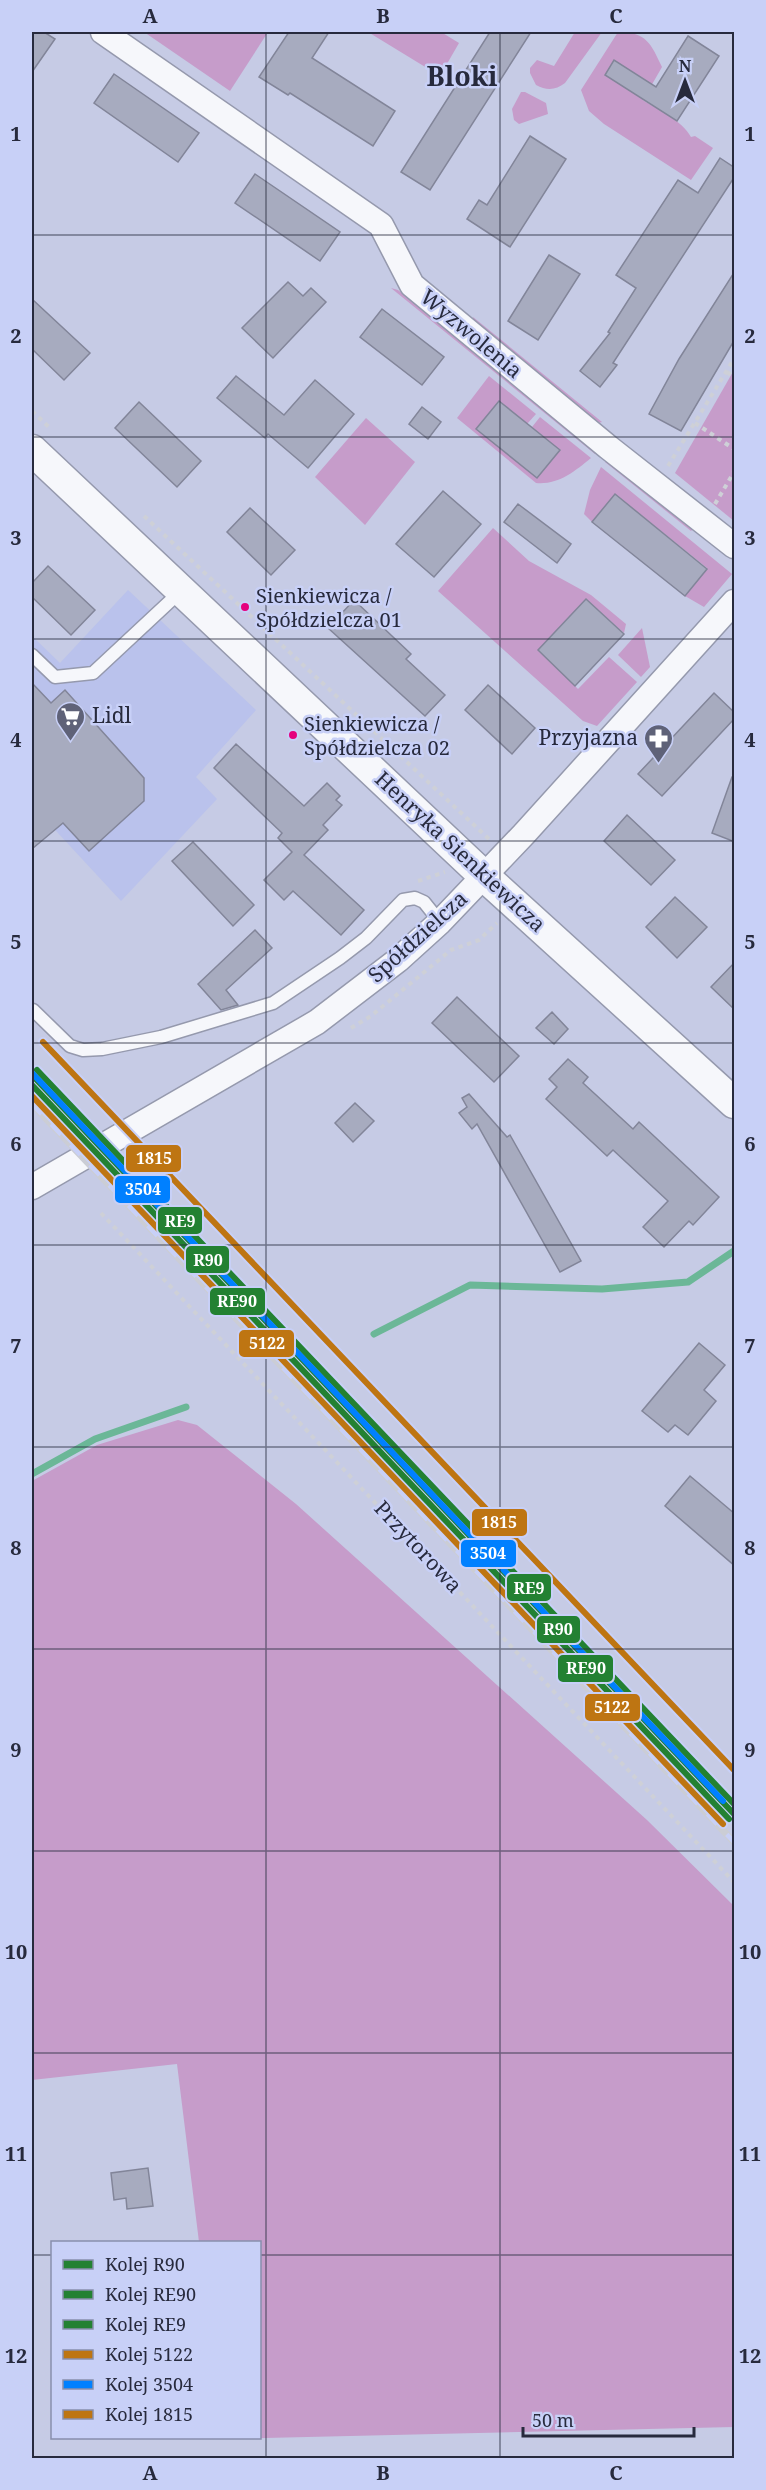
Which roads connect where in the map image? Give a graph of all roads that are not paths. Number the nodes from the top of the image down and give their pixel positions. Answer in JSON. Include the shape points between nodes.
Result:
{"nodes":[{"id":1,"x":104,"y":32,"type":"edge"},
{"id":2,"x":32,"y":450,"type":"edge"},
{"id":3,"x":735,"y":546,"type":"edge"},
{"id":4,"x":181,"y":591,"type":"junction"},
{"id":5,"x":735,"y":602,"type":"edge"},
{"id":6,"x":32,"y":655,"type":"edge"},
{"id":7,"x":484,"y":876,"type":"junction"},
{"id":8,"x":440,"y":922,"type":"junction"},
{"id":9,"x":33,"y":1010,"type":"edge"},
{"id":10,"x":735,"y":1103,"type":"edge"},
{"id":11,"x":32,"y":1187,"type":"edge"}],
"edges":[{"from":1,"to":3,"type":"street","name":"Wyzwolenia","via":[[381,225],[412,285]]},
{"from":2,"to":4,"type":"street","name":"Henryka Sienkiewicza"},
{"from":4,"to":6,"type":"lane","via":[[93,673],[55,677]]},
{"from":4,"to":7,"type":"street","name":"Henryka Sienkiewicza"},
{"from":5,"to":7,"type":"street","name":"Spółdzielcza","via":[[602,752]]},
{"from":7,"to":8,"type":"street","name":"Spółdzielcza"},
{"from":7,"to":10,"type":"street","name":"Henryka Sienkiewicza"},
{"from":8,"to":9,"type":"lane","via":[[424,902],[415,898],[403,900],[366,938],[273,1003],[161,1037],[83,1050],[70,1046]]},
{"from":8,"to":11,"type":"street","name":"Spółdzielcza","via":[[317,1022]]}]}
